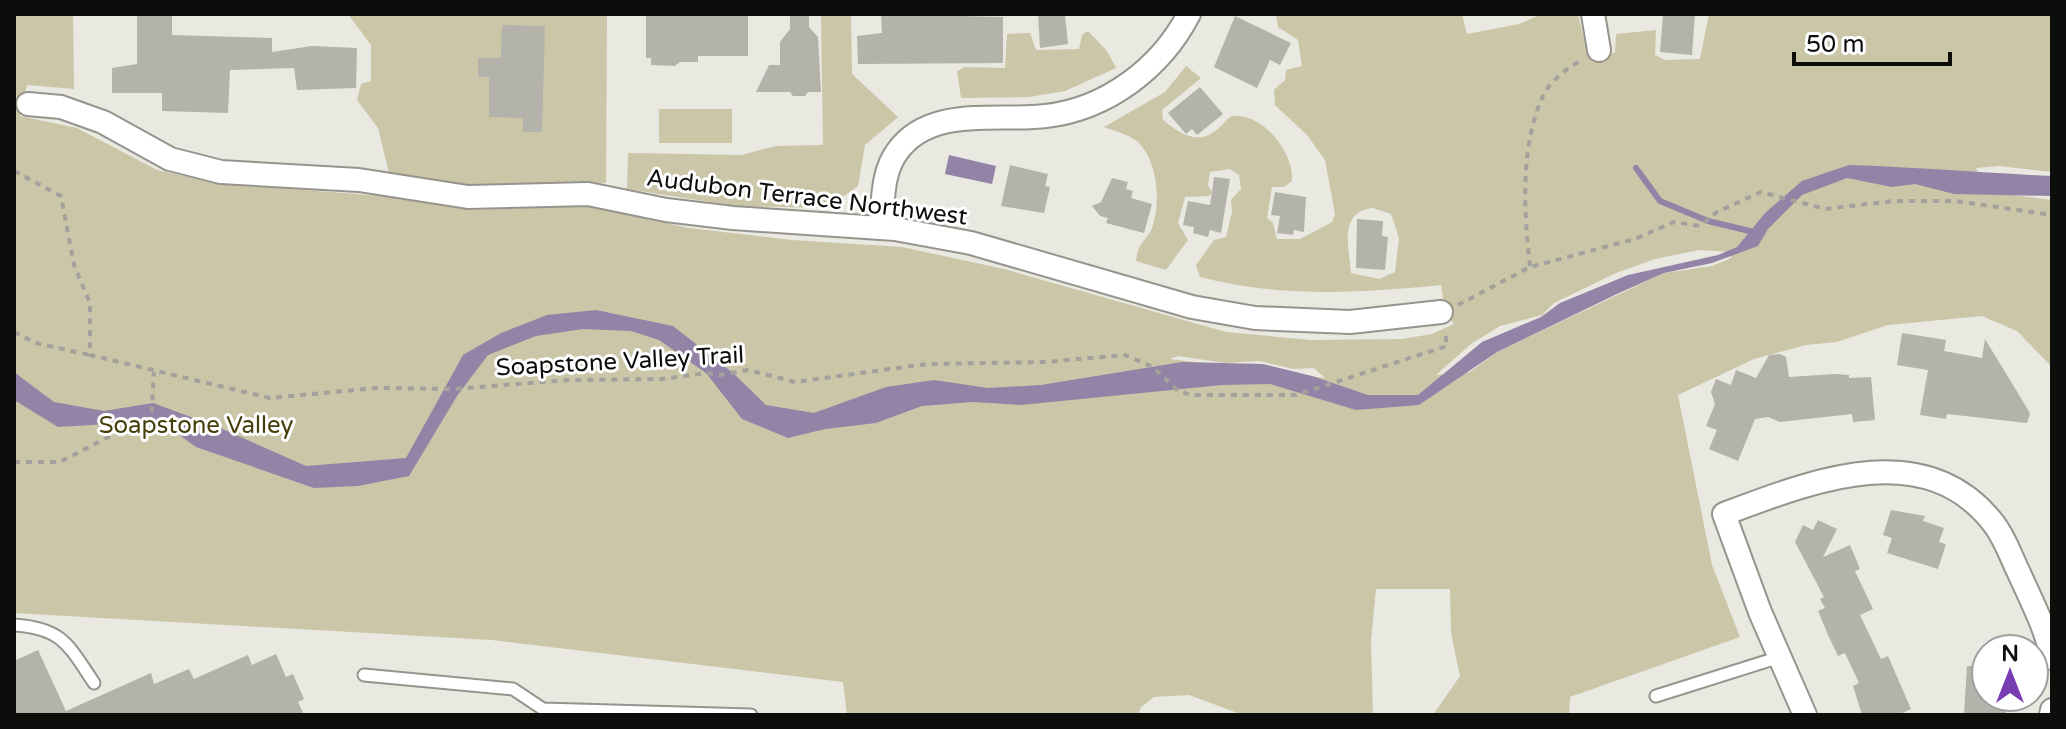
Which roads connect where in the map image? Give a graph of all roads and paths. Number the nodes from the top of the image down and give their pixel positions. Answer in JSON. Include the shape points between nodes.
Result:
{"nodes":[{"id":1,"x":1189,"y":14,"type":"edge"},
{"id":2,"x":1593,"y":14,"type":"edge"},
{"id":3,"x":1599,"y":50,"type":"joint"},
{"id":4,"x":28,"y":104,"type":"dead end"},
{"id":5,"x":14,"y":171,"type":"edge"},
{"id":6,"x":2052,"y":215,"type":"edge"},
{"id":7,"x":880,"y":228,"type":"junction"},
{"id":8,"x":1530,"y":267,"type":"junction"},
{"id":9,"x":1441,"y":312,"type":"joint"},
{"id":10,"x":14,"y":332,"type":"edge"},
{"id":11,"x":1447,"y":346,"type":"dead end"},
{"id":12,"x":90,"y":355,"type":"junction"},
{"id":13,"x":154,"y":372,"type":"junction"},
{"id":14,"x":14,"y":462,"type":"edge"},
{"id":15,"x":14,"y":625,"type":"edge"},
{"id":16,"x":1780,"y":657,"type":"junction"},
{"id":17,"x":2052,"y":658,"type":"edge"},
{"id":18,"x":364,"y":675,"type":"dead end"},
{"id":19,"x":94,"y":683,"type":"dead end"},
{"id":20,"x":1656,"y":696,"type":"dead end"},
{"id":21,"x":751,"y":715,"type":"edge"},
{"id":22,"x":1805,"y":715,"type":"edge"}],
"edges":[{"from":1,"to":7,"type":"street","via":[[1152,64],[1097,102],[1043,117],[941,123],[914,135],[896,153],[886,174]]},
{"from":2,"to":3,"type":"street"},
{"from":3,"to":8,"type":"path","via":[[1565,70],[1543,95],[1526,178]]},
{"from":4,"to":7,"type":"street","name":"Audubon Terrace Northwest","via":[[61,107],[103,122],[170,159],[221,172],[359,180],[468,197],[588,194],[733,218]]},
{"from":5,"to":12,"type":"path","via":[[61,196],[74,265],[90,303]]},
{"from":6,"to":8,"type":"path","via":[[1956,201],[1825,209],[1761,192],[1700,226],[1674,222],[1635,239]]},
{"from":7,"to":9,"type":"street","name":"Audubon Terrace Northwest","via":[[971,243],[1192,307],[1255,318],[1350,322]]},
{"from":8,"to":9,"type":"path"},
{"from":10,"to":12,"type":"path","name":"Soapstone Valley Trail","via":[[36,343]]},
{"from":11,"to":13,"type":"path","name":"Soapstone Valley Trail","via":[[1320,388],[1276,396],[1191,395],[1177,390],[1153,367],[1125,355],[927,364],[795,382],[748,370],[270,398]]},
{"from":12,"to":13,"type":"path","name":"Soapstone Valley Trail"},
{"from":13,"to":14,"type":"path","via":[[151,423],[112,435],[60,462]]},
{"from":15,"to":19,"type":"lane","via":[[64,638]]},
{"from":16,"to":17,"type":"street","via":[[1724,514],[1793,488],[1889,472],[1937,480],[1966,496],[1997,527]]},
{"from":16,"to":20,"type":"lane"},
{"from":16,"to":22,"type":"street"},
{"from":18,"to":21,"type":"lane","via":[[513,689],[543,709]]}]}
